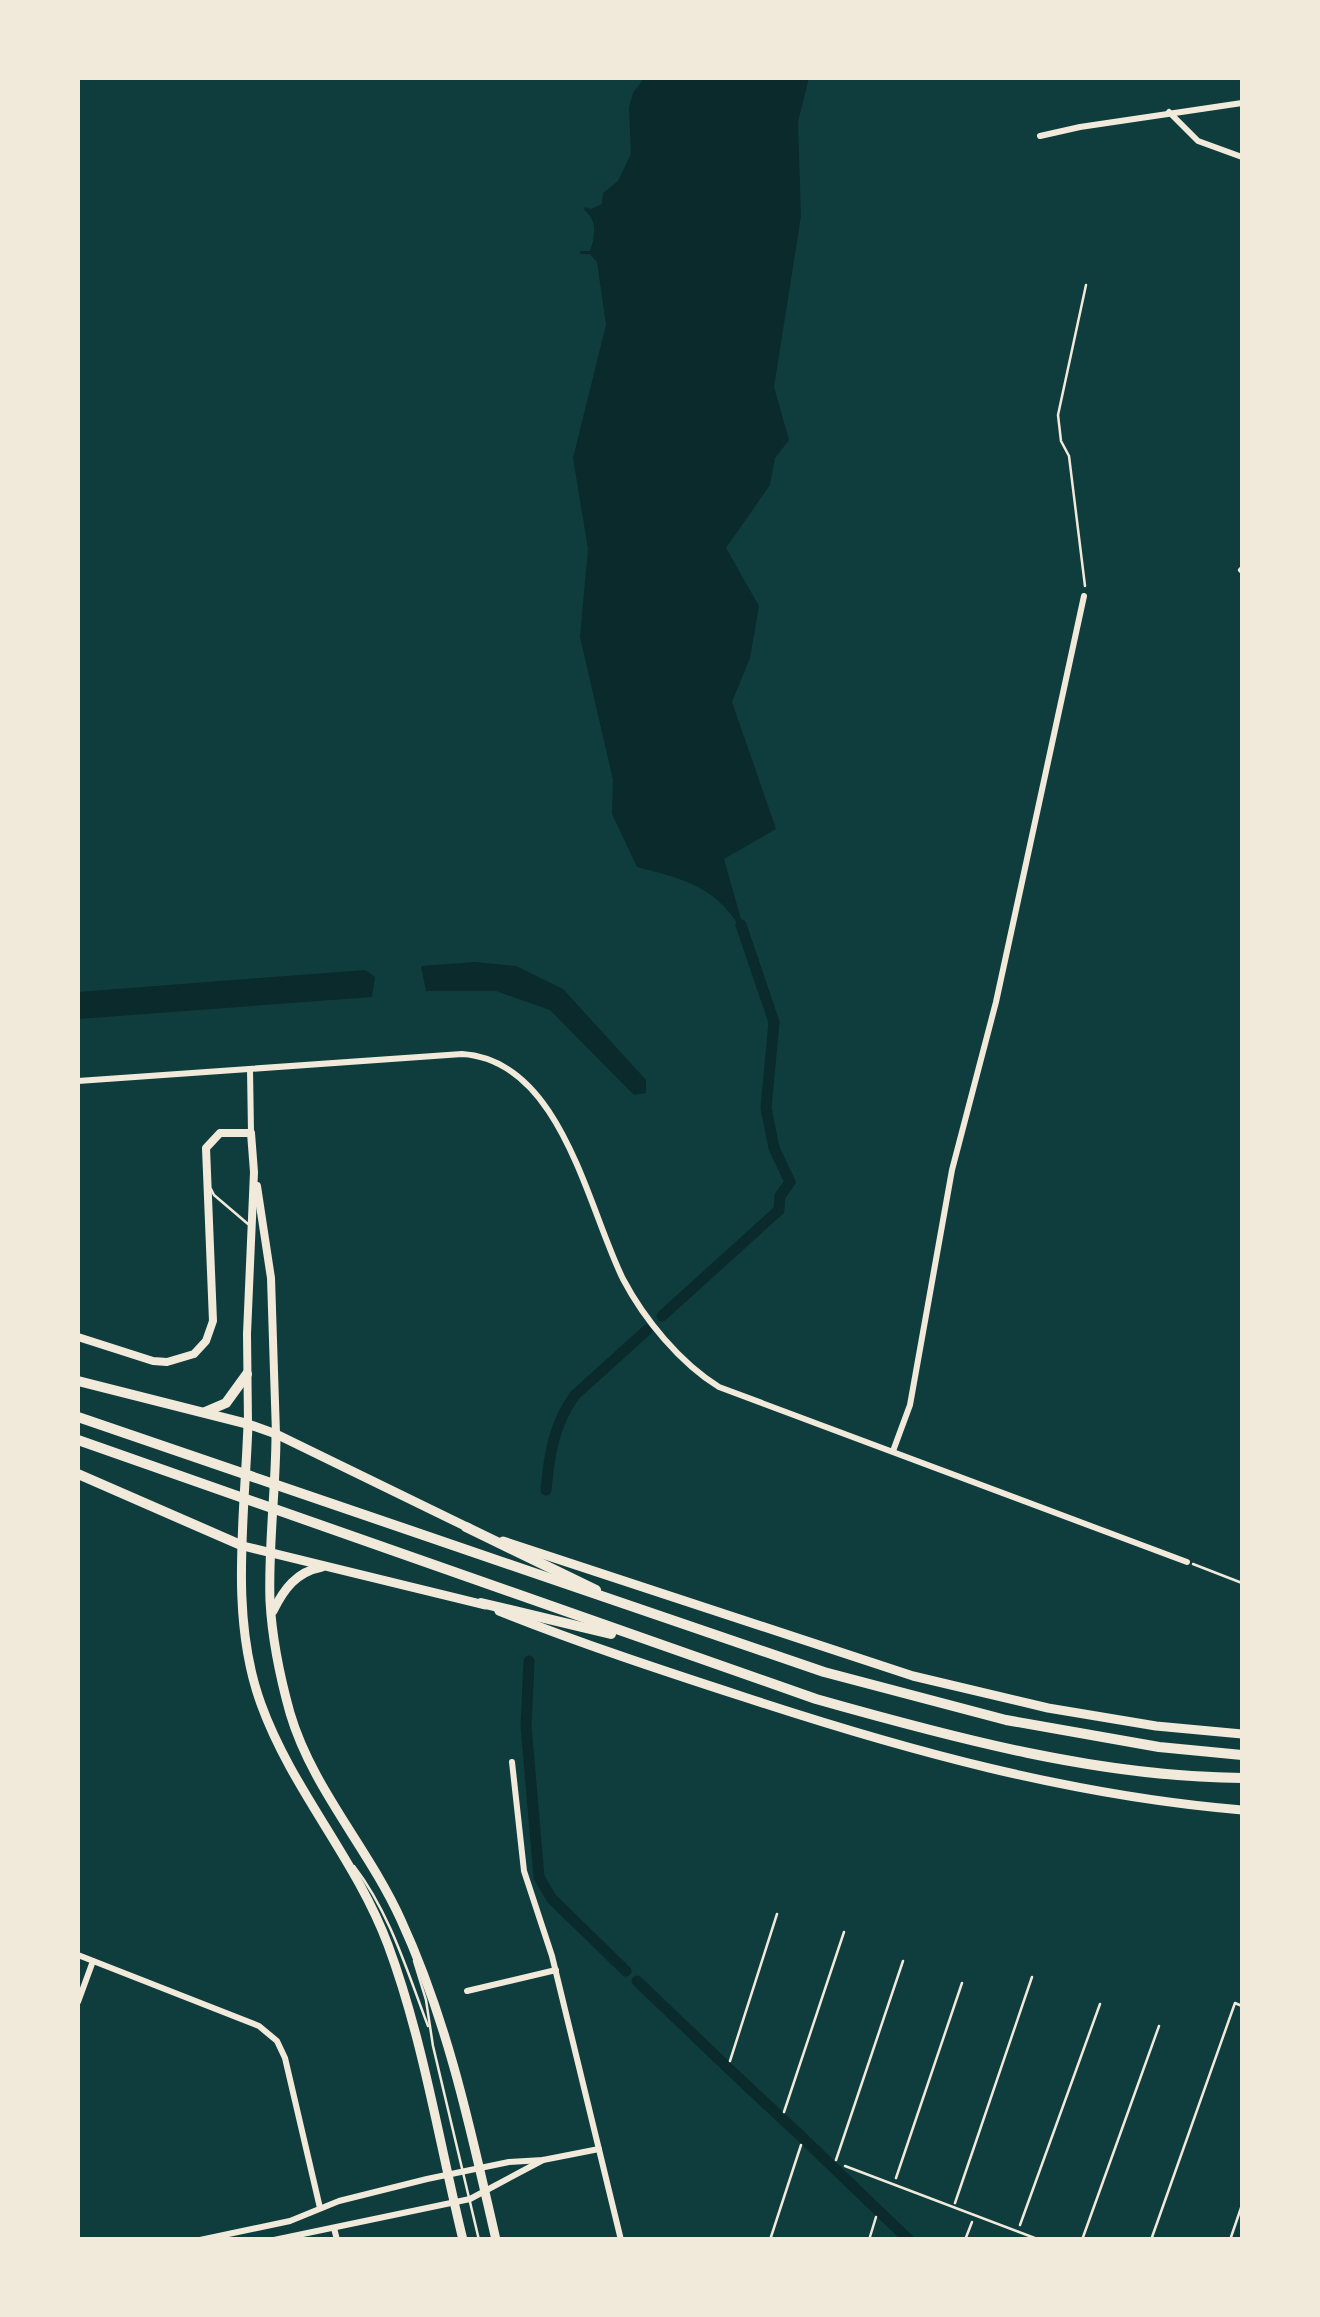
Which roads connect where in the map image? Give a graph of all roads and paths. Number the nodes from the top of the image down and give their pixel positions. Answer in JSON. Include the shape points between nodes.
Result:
{"nodes":[{"id":1,"x":1242,"y":103,"type":"edge"},
{"id":2,"x":1169,"y":112,"type":"junction"},
{"id":3,"x":1040,"y":136,"type":"dead end"},
{"id":4,"x":1242,"y":157,"type":"edge"},
{"id":5,"x":1086,"y":285,"type":"dead end"},
{"id":6,"x":1084,"y":596,"type":"joint"},
{"id":7,"x":250,"y":1069,"type":"junction"},
{"id":8,"x":78,"y":1081,"type":"edge"},
{"id":9,"x":251,"y":1133,"type":"junction"},
{"id":10,"x":254,"y":1172,"type":"junction"},
{"id":11,"x":208,"y":1183,"type":"junction"},
{"id":12,"x":251,"y":1235,"type":"junction"},
{"id":13,"x":78,"y":1337,"type":"edge"},
{"id":14,"x":247,"y":1374,"type":"junction"},
{"id":15,"x":78,"y":1381,"type":"edge"},
{"id":16,"x":187,"y":1410,"type":"junction"},
{"id":17,"x":78,"y":1417,"type":"edge"},
{"id":18,"x":248,"y":1424,"type":"junction"},
{"id":19,"x":276,"y":1434,"type":"junction"},
{"id":20,"x":78,"y":1440,"type":"edge"},
{"id":21,"x":893,"y":1451,"type":"junction"},
{"id":22,"x":78,"y":1474,"type":"edge"},
{"id":23,"x":466,"y":1527,"type":"junction"},
{"id":24,"x":243,"y":1546,"type":"junction"},
{"id":25,"x":272,"y":1553,"type":"junction"},
{"id":26,"x":1187,"y":1562,"type":"joint"},
{"id":27,"x":326,"y":1566,"type":"junction"},
{"id":28,"x":1242,"y":1583,"type":"edge"},
{"id":29,"x":481,"y":1603,"type":"junction"},
{"id":30,"x":632,"y":1608,"type":"junction"},
{"id":31,"x":272,"y":1614,"type":"junction"},
{"id":32,"x":643,"y":1640,"type":"junction"},
{"id":33,"x":1242,"y":1734,"type":"edge"},
{"id":34,"x":1242,"y":1755,"type":"edge"},
{"id":35,"x":512,"y":1762,"type":"dead end"},
{"id":36,"x":1194,"y":1778,"type":"junction"},
{"id":37,"x":1242,"y":1778,"type":"edge"},
{"id":38,"x":1242,"y":1786,"type":"edge"},
{"id":39,"x":1242,"y":1810,"type":"edge"},
{"id":40,"x":335,"y":1841,"type":"junction"},
{"id":41,"x":777,"y":1914,"type":"dead end"},
{"id":42,"x":844,"y":1932,"type":"dead end"},
{"id":43,"x":410,"y":1940,"type":"junction"},
{"id":44,"x":78,"y":1956,"type":"edge"},
{"id":45,"x":93,"y":1961,"type":"junction"},
{"id":46,"x":903,"y":1961,"type":"dead end"},
{"id":47,"x":556,"y":1970,"type":"junction"},
{"id":48,"x":1032,"y":1978,"type":"dead end"},
{"id":49,"x":962,"y":1983,"type":"dead end"},
{"id":50,"x":467,"y":1991,"type":"dead end"},
{"id":51,"x":78,"y":2002,"type":"edge"},
{"id":52,"x":1100,"y":2004,"type":"dead end"},
{"id":53,"x":1242,"y":2006,"type":"edge"},
{"id":54,"x":1159,"y":2026,"type":"dead end"},
{"id":55,"x":431,"y":2032,"type":"junction"},
{"id":56,"x":730,"y":2060,"type":"dead end"},
{"id":57,"x":784,"y":2112,"type":"dead end"},
{"id":58,"x":801,"y":2145,"type":"dead end"},
{"id":59,"x":599,"y":2149,"type":"junction"},
{"id":60,"x":543,"y":2160,"type":"junction"},
{"id":61,"x":836,"y":2160,"type":"dead end"},
{"id":62,"x":845,"y":2166,"type":"dead end"},
{"id":63,"x":480,"y":2168,"type":"junction"},
{"id":64,"x":464,"y":2172,"type":"junction"},
{"id":65,"x":448,"y":2175,"type":"junction"},
{"id":66,"x":894,"y":2184,"type":"junction"},
{"id":67,"x":485,"y":2192,"type":"junction"},
{"id":68,"x":470,"y":2199,"type":"junction"},
{"id":69,"x":454,"y":2203,"type":"junction"},
{"id":70,"x":1242,"y":2205,"type":"edge"},
{"id":71,"x":954,"y":2207,"type":"junction"},
{"id":72,"x":320,"y":2208,"type":"junction"},
{"id":73,"x":975,"y":2215,"type":"junction"},
{"id":74,"x":876,"y":2217,"type":"dead end"},
{"id":75,"x":334,"y":2228,"type":"junction"},
{"id":76,"x":1018,"y":2231,"type":"junction"},
{"id":77,"x":200,"y":2240,"type":"edge"},
{"id":78,"x":274,"y":2240,"type":"edge"},
{"id":79,"x":336,"y":2240,"type":"edge"},
{"id":80,"x":463,"y":2240,"type":"edge"},
{"id":81,"x":479,"y":2240,"type":"edge"},
{"id":82,"x":496,"y":2240,"type":"edge"},
{"id":83,"x":621,"y":2240,"type":"edge"},
{"id":84,"x":770,"y":2240,"type":"edge"},
{"id":85,"x":869,"y":2240,"type":"edge"},
{"id":86,"x":965,"y":2240,"type":"edge"},
{"id":87,"x":1040,"y":2240,"type":"edge"},
{"id":88,"x":1082,"y":2240,"type":"edge"},
{"id":89,"x":1150,"y":2240,"type":"edge"},
{"id":90,"x":1230,"y":2240,"type":"edge"}],
"edges":[{"from":1,"to":2,"type":"street"},
{"from":2,"to":3,"type":"street"},
{"from":2,"to":4,"type":"street","via":[[1198,141]]},
{"from":5,"to":6,"type":"path","via":[[1058,415],[1070,456]]},
{"from":6,"to":21,"type":"street","via":[[996,1002],[952,1170],[910,1405]]},
{"from":7,"to":8,"type":"street"},
{"from":7,"to":9,"type":"street"},
{"from":7,"to":21,"type":"street","via":[[462,1054],[481,1055],[513,1071],[546,1105],[624,1279],[687,1362],[719,1387]]},
{"from":9,"to":10,"type":"street"},
{"from":9,"to":11,"type":"street","via":[[212,1139],[206,1148]]},
{"from":10,"to":12,"type":"street"},
{"from":10,"to":19,"type":"street","via":[[271,1278]]},
{"from":11,"to":12,"type":"lane"},
{"from":11,"to":13,"type":"street","via":[[213,1320],[202,1347],[177,1361],[153,1361]]},
{"from":12,"to":14,"type":"street"},
{"from":14,"to":16,"type":"main road","via":[[216,1410]]},
{"from":14,"to":18,"type":"street"},
{"from":15,"to":16,"type":"main road"},
{"from":16,"to":18,"type":"main road"},
{"from":17,"to":30,"type":"main road"},
{"from":18,"to":19,"type":"main road"},
{"from":18,"to":24,"type":"main road"},
{"from":19,"to":23,"type":"main road"},
{"from":19,"to":25,"type":"main road"},
{"from":20,"to":32,"type":"main road"},
{"from":21,"to":26,"type":"street"},
{"from":22,"to":24,"type":"main road"},
{"from":23,"to":30,"type":"main road"},
{"from":23,"to":33,"type":"main road","via":[[912,1676],[1048,1708]]},
{"from":24,"to":25,"type":"main road"},
{"from":24,"to":40,"type":"main road","via":[[242,1594],[260,1703]]},
{"from":25,"to":27,"type":"main road"},
{"from":25,"to":31,"type":"main road"},
{"from":26,"to":28,"type":"path"},
{"from":27,"to":29,"type":"main road"},
{"from":27,"to":31,"type":"main road","via":[[292,1580]]},
{"from":29,"to":32,"type":"main road"},
{"from":29,"to":39,"type":"main road","via":[[600,1650],[892,1744],[1088,1788]]},
{"from":30,"to":34,"type":"main road","via":[[824,1672],[989,1716]]},
{"from":31,"to":43,"type":"main road","via":[[291,1716]]},
{"from":32,"to":36,"type":"main road","via":[[895,1721],[1070,1760]]},
{"from":35,"to":47,"type":"street","via":[[524,1871]]},
{"from":36,"to":37,"type":"main road"},
{"from":36,"to":38,"type":"main road"},
{"from":40,"to":55,"type":"lane","via":[[374,1894]]},
{"from":40,"to":65,"type":"main road","via":[[369,1901],[397,1972]]},
{"from":41,"to":56,"type":"path"},
{"from":42,"to":57,"type":"path"},
{"from":43,"to":55,"type":"lane"},
{"from":43,"to":63,"type":"main road","via":[[454,2065]]},
{"from":44,"to":45,"type":"street"},
{"from":45,"to":51,"type":"street"},
{"from":45,"to":72,"type":"street","via":[[273,2036],[285,2058]]},
{"from":46,"to":61,"type":"path"},
{"from":47,"to":50,"type":"street"},
{"from":47,"to":59,"type":"street"},
{"from":48,"to":71,"type":"path"},
{"from":49,"to":66,"type":"path"},
{"from":52,"to":76,"type":"path"},
{"from":53,"to":89,"type":"path","via":[[1235,2003]]},
{"from":54,"to":88,"type":"path"},
{"from":55,"to":64,"type":"lane"},
{"from":58,"to":84,"type":"path"},
{"from":59,"to":60,"type":"street"},
{"from":59,"to":83,"type":"street"},
{"from":60,"to":63,"type":"street"},
{"from":60,"to":67,"type":"street"},
{"from":62,"to":66,"type":"lane"},
{"from":63,"to":64,"type":"street"},
{"from":63,"to":67,"type":"main road"},
{"from":64,"to":65,"type":"street"},
{"from":64,"to":68,"type":"lane"},
{"from":65,"to":69,"type":"main road"},
{"from":65,"to":72,"type":"street"},
{"from":66,"to":71,"type":"lane"},
{"from":67,"to":68,"type":"street"},
{"from":67,"to":82,"type":"main road"},
{"from":68,"to":69,"type":"street"},
{"from":68,"to":81,"type":"lane"},
{"from":69,"to":75,"type":"street"},
{"from":69,"to":80,"type":"main road"},
{"from":70,"to":90,"type":"path"},
{"from":71,"to":73,"type":"lane"},
{"from":72,"to":77,"type":"street"},
{"from":73,"to":76,"type":"lane"},
{"from":73,"to":86,"type":"path"},
{"from":74,"to":85,"type":"path"},
{"from":75,"to":78,"type":"street"},
{"from":75,"to":79,"type":"street"},
{"from":76,"to":87,"type":"lane"}]}
